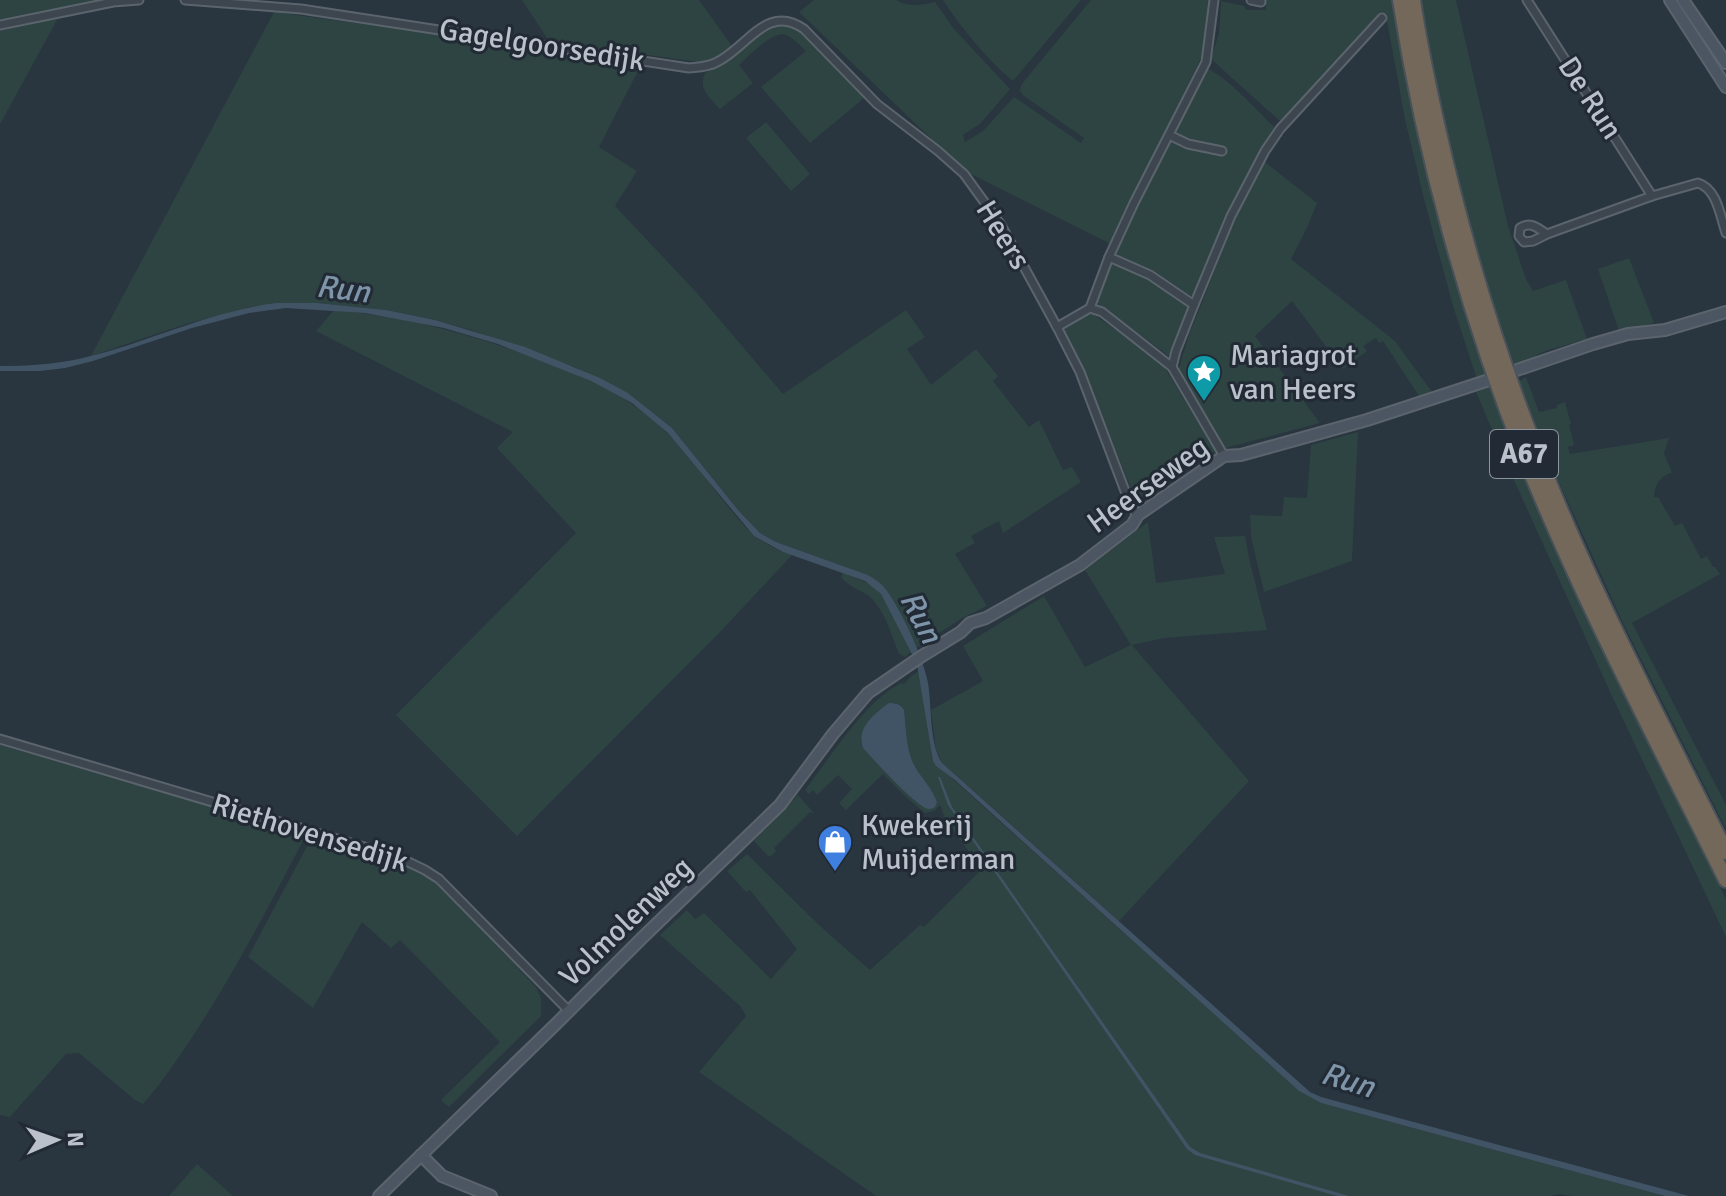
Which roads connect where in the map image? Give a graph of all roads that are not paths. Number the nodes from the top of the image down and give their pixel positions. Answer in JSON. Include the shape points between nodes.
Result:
{"nodes":[{"id":1,"x":139,"y":0,"type":"edge"},
{"id":2,"x":185,"y":0,"type":"edge"},
{"id":3,"x":1214,"y":0,"type":"edge"},
{"id":4,"x":1251,"y":0,"type":"edge"},
{"id":5,"x":1400,"y":0,"type":"edge"},
{"id":6,"x":1413,"y":0,"type":"edge"},
{"id":7,"x":1527,"y":0,"type":"edge"},
{"id":8,"x":1670,"y":0,"type":"edge"},
{"id":9,"x":1683,"y":0,"type":"edge"},
{"id":10,"x":1261,"y":2,"type":"dead end"},
{"id":11,"x":790,"y":18,"type":"joint"},
{"id":12,"x":1382,"y":18,"type":"dead end"},
{"id":13,"x":0,"y":25,"type":"edge"},
{"id":14,"x":1726,"y":63,"type":"edge"},
{"id":15,"x":1726,"y":87,"type":"edge"},
{"id":16,"x":1169,"y":135,"type":"junction"},
{"id":17,"x":1222,"y":151,"type":"dead end"},
{"id":18,"x":1652,"y":196,"type":"junction"},
{"id":19,"x":1726,"y":233,"type":"edge"},
{"id":20,"x":1547,"y":234,"type":"dead end"},
{"id":21,"x":1109,"y":257,"type":"junction"},
{"id":22,"x":1194,"y":305,"type":"junction"},
{"id":23,"x":1090,"y":308,"type":"junction"},
{"id":24,"x":1726,"y":312,"type":"edge"},
{"id":25,"x":1057,"y":327,"type":"junction"},
{"id":26,"x":1172,"y":367,"type":"junction"},
{"id":27,"x":1517,"y":370,"type":"dead end"},
{"id":28,"x":1489,"y":380,"type":"dead end"},
{"id":29,"x":1224,"y":456,"type":"junction"},
{"id":30,"x":1138,"y":515,"type":"junction"},
{"id":31,"x":896,"y":674,"type":"joint"},
{"id":32,"x":0,"y":739,"type":"edge"},
{"id":33,"x":1726,"y":852,"type":"edge"},
{"id":34,"x":1726,"y":880,"type":"edge"},
{"id":35,"x":569,"y":1011,"type":"junction"},
{"id":36,"x":421,"y":1155,"type":"junction"},
{"id":37,"x":379,"y":1196,"type":"edge"},
{"id":38,"x":491,"y":1196,"type":"edge"}],
"edges":[{"from":1,"to":13,"type":"street"},
{"from":2,"to":11,"type":"street","name":"Gagelgoorsedijk","via":[[301,9],[689,68],[715,64],[768,23]]},
{"from":3,"to":16,"type":"street","via":[[1206,62]]},
{"from":4,"to":10,"type":"street"},
{"from":5,"to":34,"type":"highway","number":"A67","via":[[1448,224],[1525,459],[1604,636]]},
{"from":6,"to":33,"type":"highway","number":"A67","via":[[1451,185],[1523,416],[1581,558]]},
{"from":7,"to":18,"type":"street","name":"De Run"},
{"from":8,"to":15,"type":"street"},
{"from":9,"to":14,"type":"street"},
{"from":11,"to":25,"type":"street","name":"Heers","via":[[877,104],[964,174],[1001,225]]},
{"from":12,"to":22,"type":"street","via":[[1265,151]]},
{"from":16,"to":17,"type":"street"},
{"from":16,"to":21,"type":"street"},
{"from":18,"to":19,"type":"street","via":[[1704,184]]},
{"from":18,"to":20,"type":"street"},
{"from":21,"to":22,"type":"street","via":[[1150,275]]},
{"from":21,"to":23,"type":"street"},
{"from":22,"to":26,"type":"street"},
{"from":23,"to":25,"type":"street"},
{"from":23,"to":26,"type":"street"},
{"from":24,"to":27,"type":"street","via":[[1665,330],[1628,334]]},
{"from":25,"to":30,"type":"street","name":"Heers"},
{"from":26,"to":29,"type":"street"},
{"from":28,"to":29,"type":"street","name":"Heerseweg","via":[[1367,420]]},
{"from":29,"to":30,"type":"street","name":"Heerseweg"},
{"from":30,"to":31,"type":"street","name":"Heerseweg","via":[[1080,565]]},
{"from":31,"to":35,"type":"street","name":"Volmolenweg","via":[[855,707],[780,805]]},
{"from":32,"to":35,"type":"street","name":"Riethovensedijk","via":[[398,857],[439,879]]},
{"from":35,"to":36,"type":"street","name":"Volmolenweg"},
{"from":36,"to":37,"type":"street","name":"Volmolenweg"},
{"from":36,"to":38,"type":"street","via":[[442,1176]]}]}
